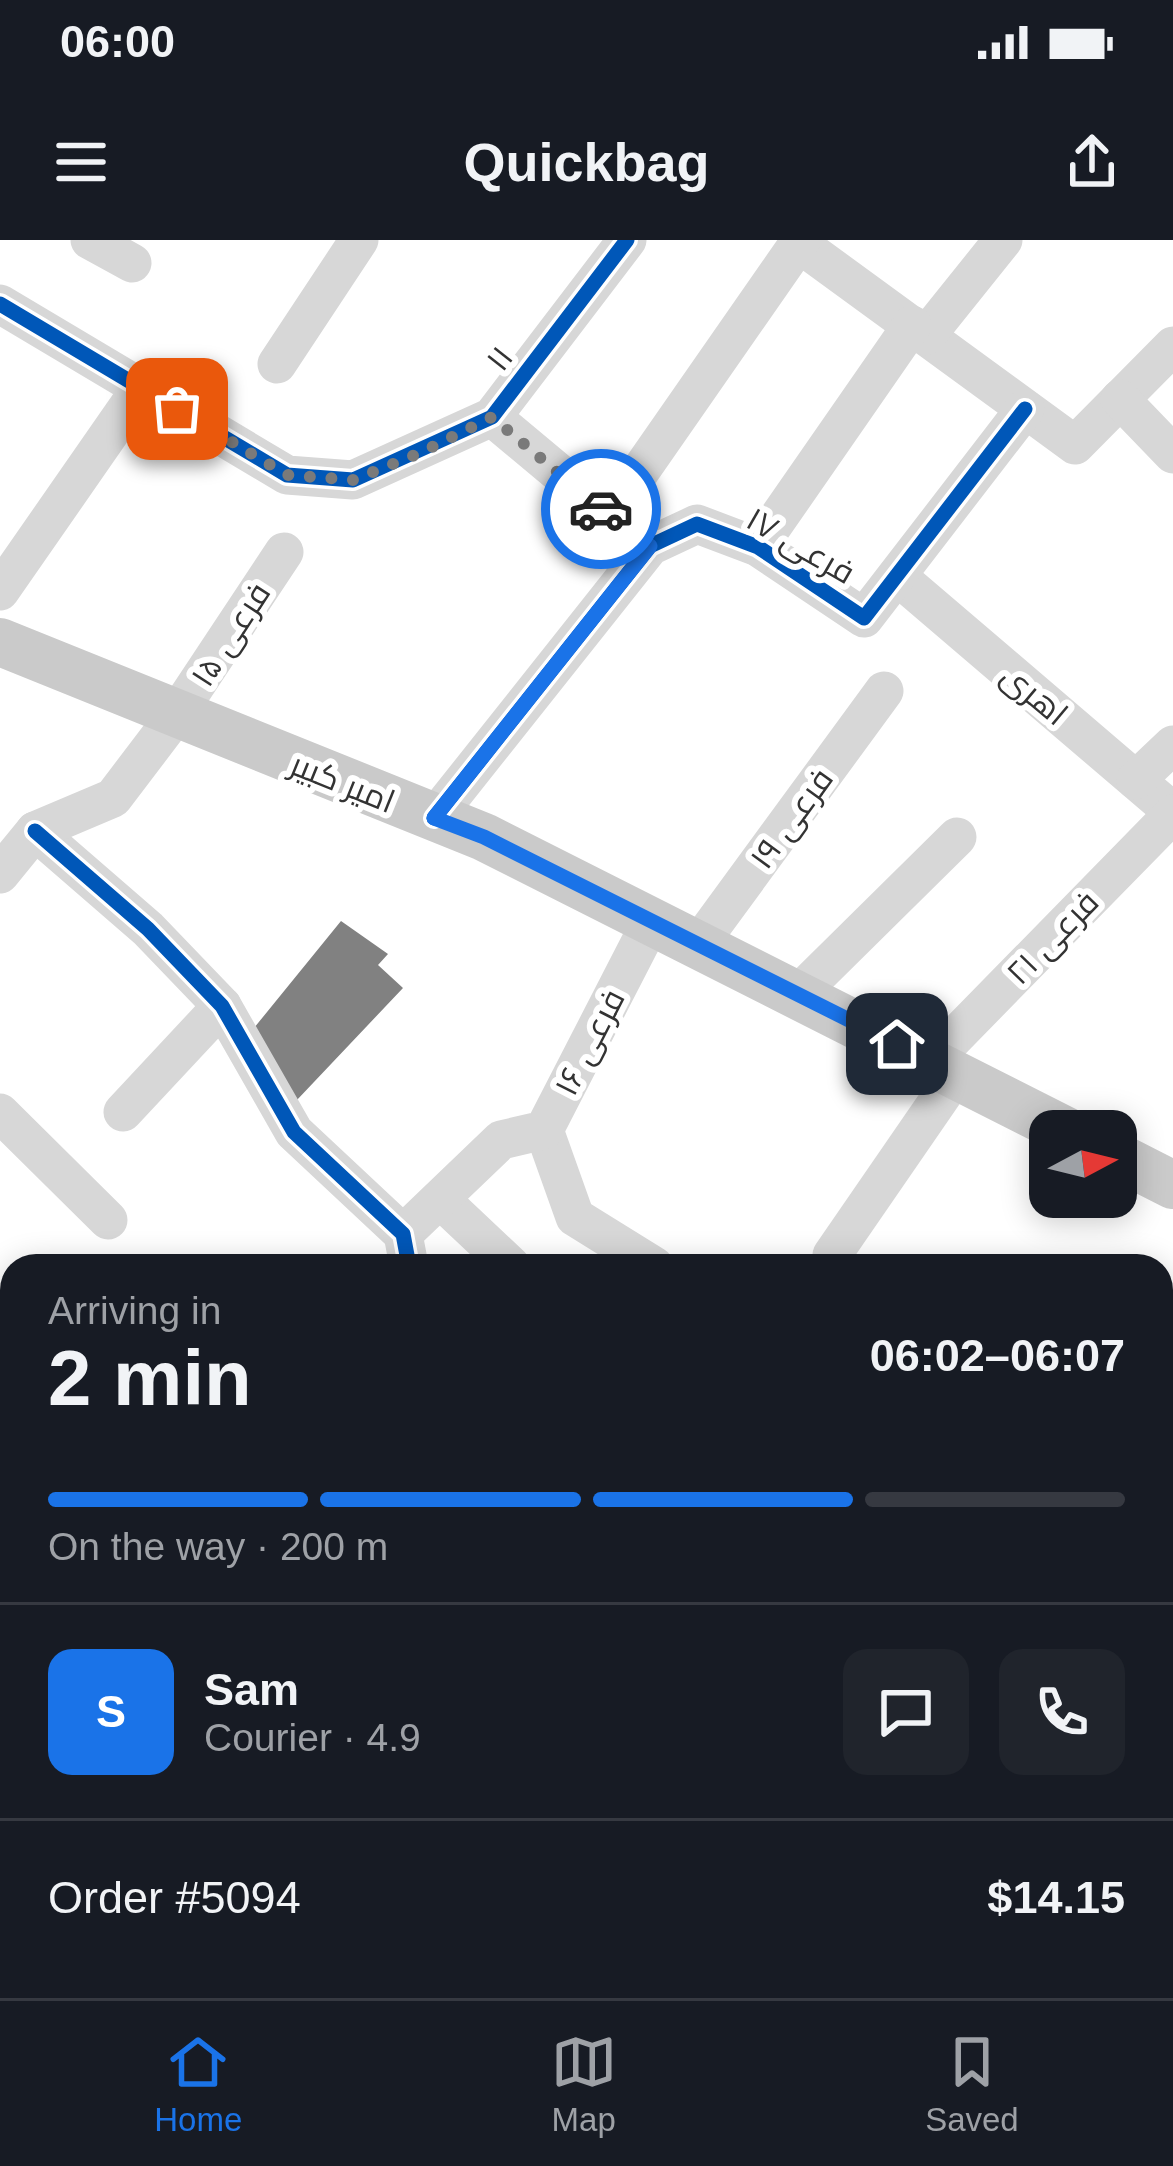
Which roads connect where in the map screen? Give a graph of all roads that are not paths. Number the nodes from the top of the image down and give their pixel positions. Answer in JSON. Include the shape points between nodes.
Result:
{"nodes":[{"id":1,"x":90,"y":240,"type":"edge"},
{"id":2,"x":358,"y":240,"type":"edge"},
{"id":3,"x":627,"y":240,"type":"edge"},
{"id":4,"x":1003,"y":240,"type":"edge"},
{"id":5,"x":801,"y":242,"type":"edge"},
{"id":6,"x":848,"y":255,"type":"edge"},
{"id":7,"x":132,"y":263,"type":"dead end"},
{"id":8,"x":0,"y":304,"type":"edge"},
{"id":9,"x":919,"y":330,"type":"junction"},
{"id":10,"x":1173,"y":346,"type":"edge"},
{"id":11,"x":278,"y":364,"type":"dead end"},
{"id":12,"x":141,"y":388,"type":"junction"},
{"id":13,"x":1120,"y":398,"type":"junction"},
{"id":14,"x":1025,"y":409,"type":"junction"},
{"id":15,"x":492,"y":417,"type":"junction"},
{"id":16,"x":1173,"y":454,"type":"edge"},
{"id":17,"x":609,"y":516,"type":"junction"},
{"id":18,"x":650,"y":546,"type":"junction"},
{"id":19,"x":758,"y":547,"type":"junction"},
{"id":20,"x":284,"y":552,"type":"dead end"},
{"id":21,"x":897,"y":576,"type":"junction"},
{"id":22,"x":0,"y":591,"type":"edge"},
{"id":23,"x":0,"y":642,"type":"edge"},
{"id":24,"x":884,"y":691,"type":"dead end"},
{"id":25,"x":176,"y":715,"type":"junction"},
{"id":26,"x":1173,"y":745,"type":"edge"},
{"id":27,"x":1136,"y":781,"type":"junction"},
{"id":28,"x":1173,"y":813,"type":"edge"},
{"id":29,"x":434,"y":818,"type":"junction"},
{"id":30,"x":35,"y":831,"type":"junction"},
{"id":31,"x":958,"y":837,"type":"dead end"},
{"id":32,"x":0,"y":874,"type":"edge"},
{"id":33,"x":651,"y":922,"type":"junction"},
{"id":34,"x":698,"y":945,"type":"junction"},
{"id":35,"x":797,"y":995,"type":"junction"},
{"id":36,"x":222,"y":1006,"type":"junction"},
{"id":37,"x":943,"y":1068,"type":"junction"},
{"id":38,"x":123,"y":1112,"type":"dead end"},
{"id":39,"x":1029,"y":1112,"type":"edge"},
{"id":40,"x":0,"y":1113,"type":"edge"},
{"id":41,"x":544,"y":1130,"type":"junction"},
{"id":42,"x":1137,"y":1167,"type":"edge"},
{"id":43,"x":1173,"y":1185,"type":"edge"},
{"id":44,"x":440,"y":1200,"type":"junction"},
{"id":45,"x":108,"y":1220,"type":"dead end"},
{"id":46,"x":406,"y":1250,"type":"edge"},
{"id":47,"x":498,"y":1254,"type":"edge"},
{"id":48,"x":635,"y":1254,"type":"edge"},
{"id":49,"x":833,"y":1254,"type":"edge"}],
"edges":[{"from":1,"to":7,"type":"street"},
{"from":2,"to":11,"type":"street"},
{"from":3,"to":15,"type":"street","name":"۱۱"},
{"from":4,"to":9,"type":"street"},
{"from":5,"to":6,"type":"street"},
{"from":5,"to":17,"type":"street"},
{"from":6,"to":9,"type":"street"},
{"from":8,"to":12,"type":"street","name":"۱۱"},
{"from":9,"to":14,"type":"street"},
{"from":9,"to":19,"type":"street"},
{"from":10,"to":13,"type":"street"},
{"from":12,"to":15,"type":"street","name":"۱۱","via":[[287,475],[353,480]]},
{"from":12,"to":22,"type":"street"},
{"from":13,"to":14,"type":"street","via":[[1075,445]]},
{"from":13,"to":16,"type":"street"},
{"from":14,"to":21,"type":"street","name":"فرعی ۱۷"},
{"from":15,"to":17,"type":"street"},
{"from":17,"to":18,"type":"street"},
{"from":18,"to":19,"type":"street","name":"فرعی ۱۷","via":[[697,524]]},
{"from":18,"to":29,"type":"street"},
{"from":19,"to":21,"type":"street","name":"فرعی ۱۷","via":[[864,618]]},
{"from":20,"to":25,"type":"street","name":"فرعی ۱۵"},
{"from":21,"to":27,"type":"street","name":"اهری"},
{"from":23,"to":25,"type":"main road","name":"امیر کبیر"},
{"from":24,"to":34,"type":"street","name":"فرعی ۱۹"},
{"from":25,"to":29,"type":"main road","name":"امیر کبیر"},
{"from":25,"to":30,"type":"street","name":"فرعی ۱۵","via":[[113,798]]},
{"from":26,"to":27,"type":"street"},
{"from":27,"to":28,"type":"street","name":"اهری"},
{"from":28,"to":37,"type":"street","name":"فرعی ۲۱"},
{"from":29,"to":33,"type":"main road","name":"امیر کبیر"},
{"from":30,"to":32,"type":"street"},
{"from":30,"to":36,"type":"street"},
{"from":31,"to":35,"type":"street"},
{"from":33,"to":34,"type":"main road","name":"امیر کبیر"},
{"from":33,"to":41,"type":"street","name":"فرعی ۱۶"},
{"from":34,"to":35,"type":"main road","name":"امیر کبیر"},
{"from":35,"to":37,"type":"main road","name":"امیر کبیر"},
{"from":36,"to":38,"type":"street"},
{"from":36,"to":46,"type":"street","via":[[294,1132]]},
{"from":37,"to":39,"type":"main road","name":"امیر کبیر"},
{"from":37,"to":49,"type":"street","name":"فرعی ۲۱"},
{"from":40,"to":45,"type":"street"},
{"from":41,"to":44,"type":"street","name":"فرعی ۱۶","via":[[501,1140]]},
{"from":41,"to":48,"type":"street","via":[[575,1217]]},
{"from":42,"to":43,"type":"main road"},
{"from":44,"to":46,"type":"street","name":"فرعی ۱۶"},
{"from":44,"to":47,"type":"street"}]}
